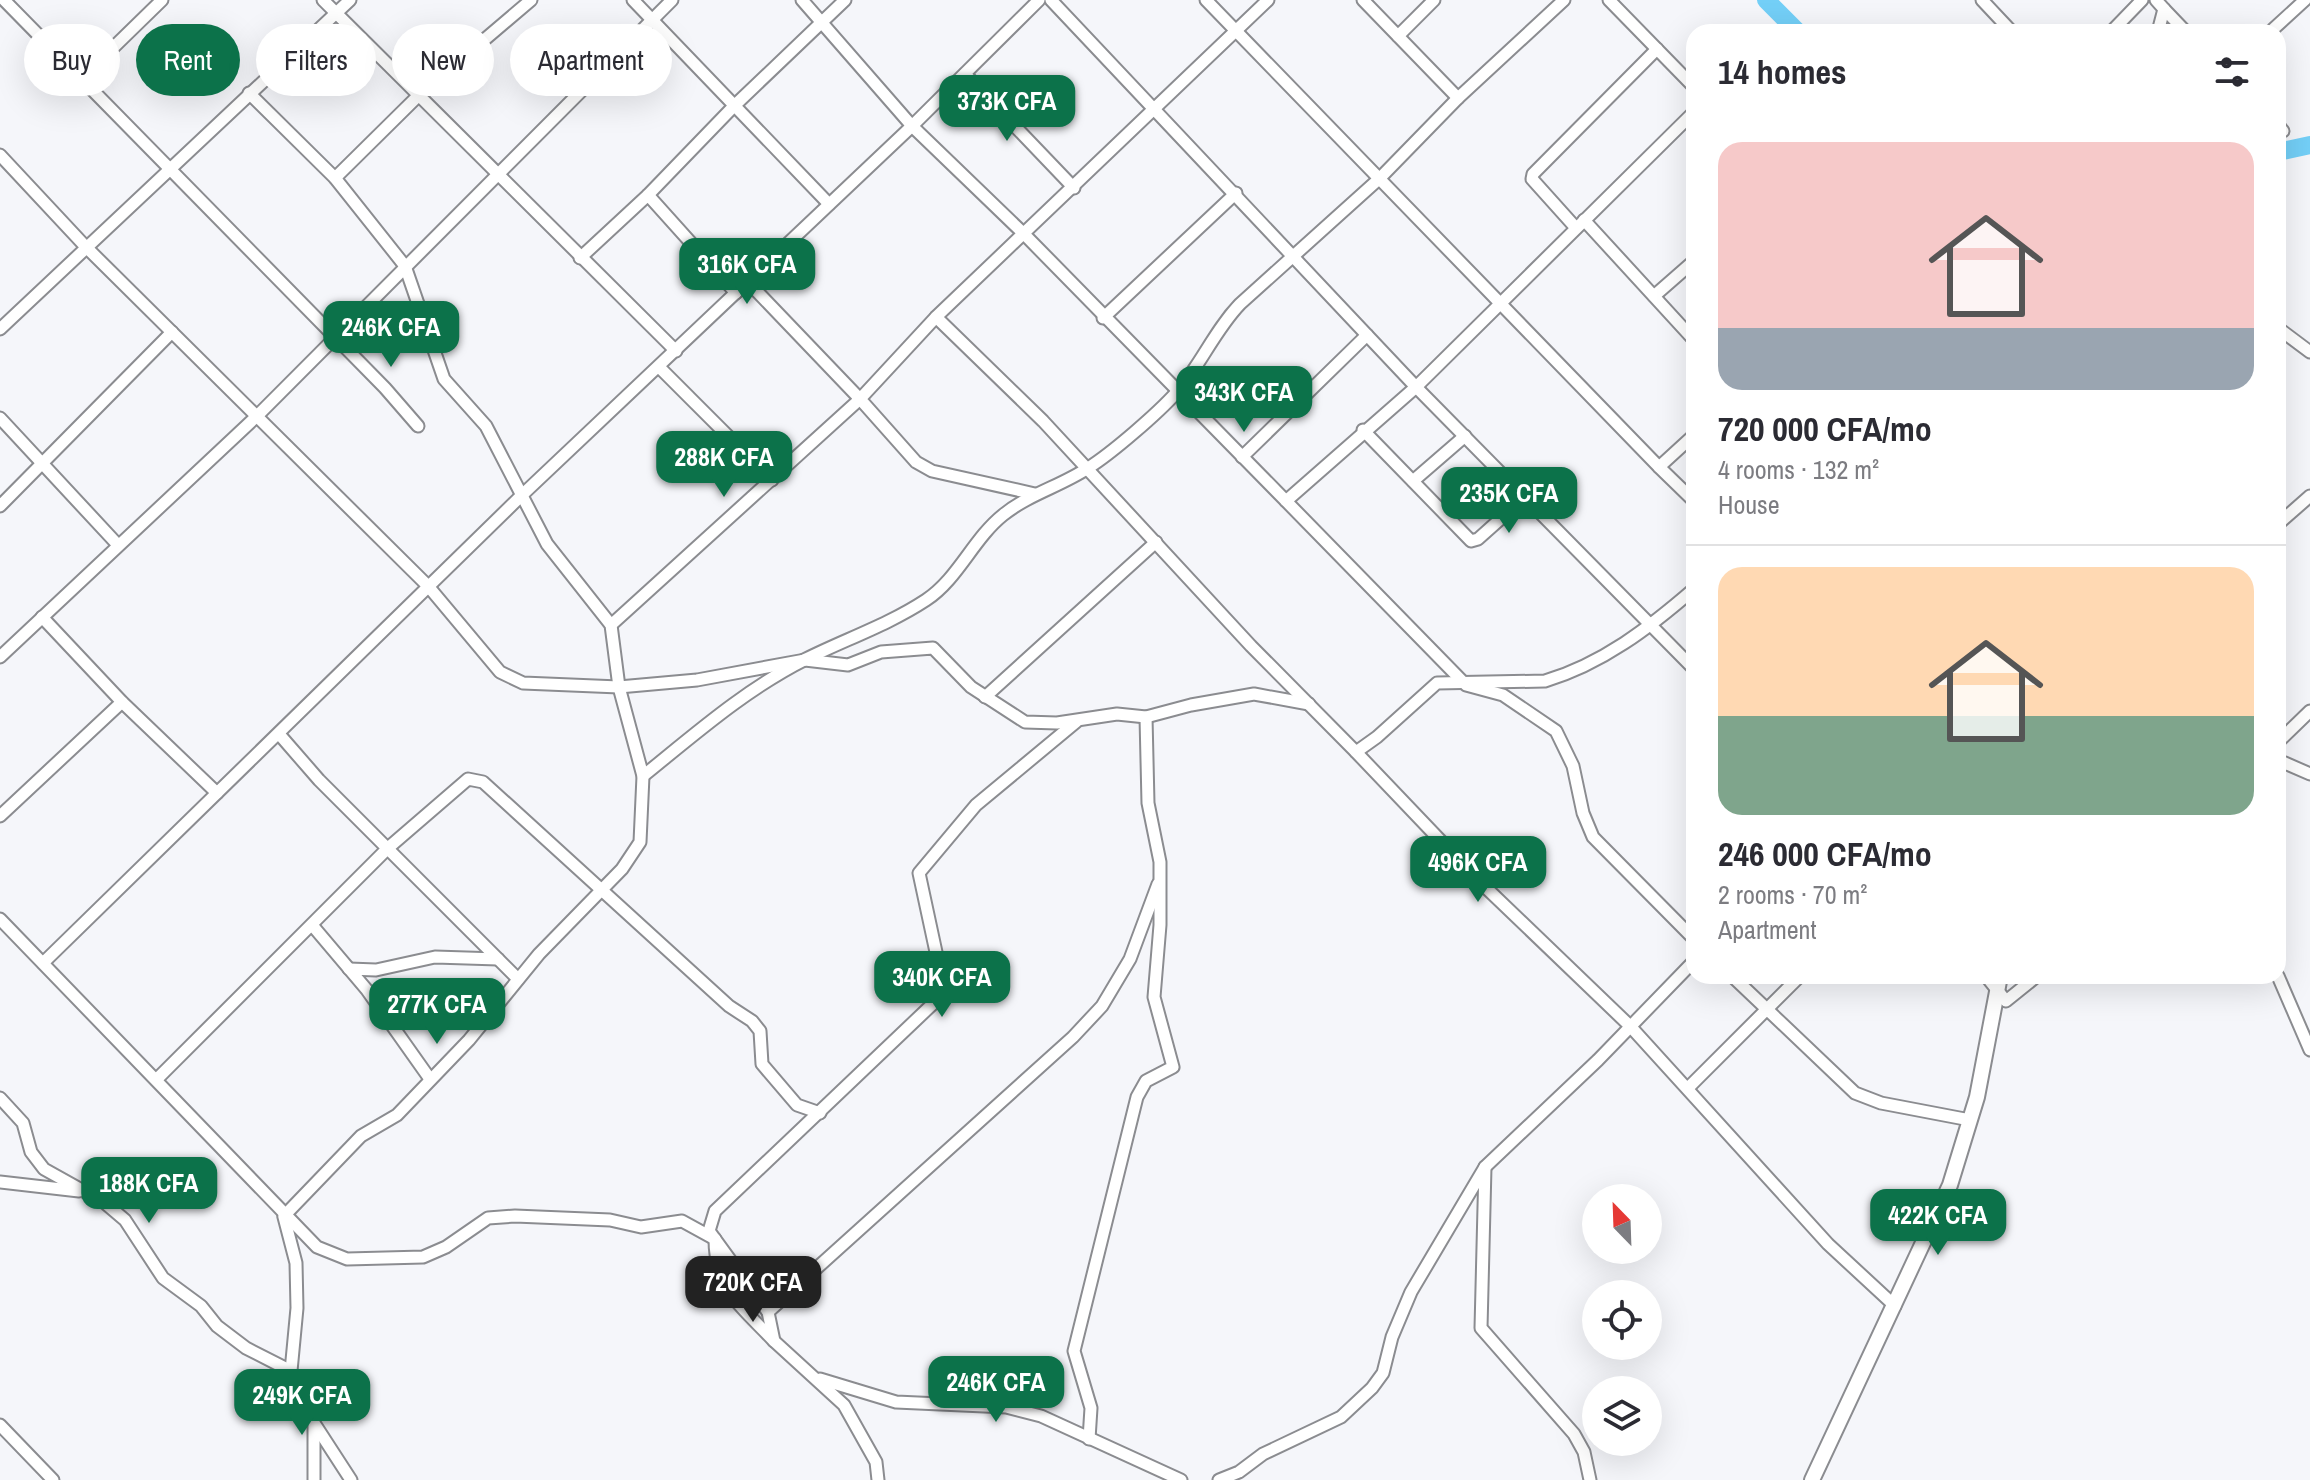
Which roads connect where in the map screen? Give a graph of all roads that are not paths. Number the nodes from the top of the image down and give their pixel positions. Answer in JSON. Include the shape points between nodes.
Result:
{"nodes":[{"id":1,"x":162,"y":0,"type":"edge"},
{"id":2,"x":323,"y":0,"type":"edge"},
{"id":3,"x":350,"y":0,"type":"edge"},
{"id":4,"x":531,"y":0,"type":"edge"},
{"id":5,"x":633,"y":0,"type":"edge"},
{"id":6,"x":672,"y":0,"type":"edge"},
{"id":7,"x":802,"y":0,"type":"edge"},
{"id":8,"x":845,"y":0,"type":"edge"},
{"id":9,"x":1039,"y":0,"type":"edge"},
{"id":10,"x":1051,"y":0,"type":"edge"},
{"id":11,"x":1206,"y":0,"type":"edge"},
{"id":12,"x":1268,"y":0,"type":"edge"},
{"id":13,"x":1363,"y":0,"type":"edge"},
{"id":14,"x":1434,"y":0,"type":"edge"},
{"id":15,"x":1564,"y":0,"type":"edge"},
{"id":16,"x":1609,"y":0,"type":"edge"},
{"id":17,"x":1982,"y":0,"type":"edge"},
{"id":18,"x":2142,"y":0,"type":"edge"},
{"id":19,"x":2305,"y":0,"type":"edge"},
{"id":20,"x":3,"y":1,"type":"edge"},
{"id":21,"x":2160,"y":5,"type":"edge"},
{"id":22,"x":336,"y":13,"type":"junction"},
{"id":23,"x":651,"y":20,"type":"junction"},
{"id":24,"x":822,"y":22,"type":"junction"},
{"id":25,"x":26,"y":24,"type":"edge"},
{"id":26,"x":2004,"y":24,"type":"edge"},
{"id":27,"x":2119,"y":24,"type":"edge"},
{"id":28,"x":2178,"y":24,"type":"edge"},
{"id":29,"x":2279,"y":24,"type":"edge"},
{"id":30,"x":1236,"y":32,"type":"junction"},
{"id":31,"x":1398,"y":36,"type":"junction"},
{"id":32,"x":120,"y":41,"type":"edge"},
{"id":33,"x":1657,"y":49,"type":"junction"},
{"id":34,"x":965,"y":74,"type":"junction"},
{"id":35,"x":1686,"y":79,"type":"edge"},
{"id":36,"x":249,"y":93,"type":"junction"},
{"id":37,"x":97,"y":96,"type":"edge"},
{"id":38,"x":417,"y":97,"type":"junction"},
{"id":39,"x":1458,"y":98,"type":"junction"},
{"id":40,"x":734,"y":106,"type":"junction"},
{"id":41,"x":1157,"y":111,"type":"junction"},
{"id":42,"x":1686,"y":120,"type":"edge"},
{"id":43,"x":912,"y":126,"type":"junction"},
{"id":44,"x":1,"y":158,"type":"edge"},
{"id":45,"x":168,"y":169,"type":"junction"},
{"id":46,"x":496,"y":174,"type":"junction"},
{"id":47,"x":335,"y":178,"type":"junction"},
{"id":48,"x":1380,"y":178,"type":"junction"},
{"id":49,"x":1074,"y":188,"type":"junction"},
{"id":50,"x":1236,"y":193,"type":"junction"},
{"id":51,"x":648,"y":195,"type":"junction"},
{"id":52,"x":829,"y":204,"type":"junction"},
{"id":53,"x":1580,"y":224,"type":"junction"},
{"id":54,"x":1024,"y":234,"type":"junction"},
{"id":55,"x":85,"y":246,"type":"junction"},
{"id":56,"x":1294,"y":257,"type":"junction"},
{"id":57,"x":580,"y":258,"type":"junction"},
{"id":58,"x":405,"y":266,"type":"junction"},
{"id":59,"x":1686,"y":268,"type":"edge"},
{"id":60,"x":748,"y":282,"type":"junction"},
{"id":61,"x":736,"y":293,"type":"junction"},
{"id":62,"x":1654,"y":296,"type":"junction"},
{"id":63,"x":1500,"y":303,"type":"junction"},
{"id":64,"x":936,"y":317,"type":"junction"},
{"id":65,"x":1103,"y":318,"type":"junction"},
{"id":66,"x":0,"y":329,"type":"edge"},
{"id":67,"x":1686,"y":331,"type":"edge"},
{"id":68,"x":172,"y":332,"type":"junction"},
{"id":69,"x":2286,"y":334,"type":"edge"},
{"id":70,"x":1367,"y":335,"type":"junction"},
{"id":71,"x":335,"y":337,"type":"junction"},
{"id":72,"x":676,"y":351,"type":"junction"},
{"id":73,"x":2310,"y":352,"type":"edge"},
{"id":74,"x":659,"y":367,"type":"junction"},
{"id":75,"x":1416,"y":387,"type":"junction"},
{"id":76,"x":1176,"y":393,"type":"junction"},
{"id":77,"x":860,"y":399,"type":"junction"},
{"id":78,"x":258,"y":415,"type":"junction"},
{"id":79,"x":0,"y":418,"type":"edge"},
{"id":80,"x":418,"y":426,"type":"dead end"},
{"id":81,"x":1363,"y":430,"type":"junction"},
{"id":82,"x":1465,"y":436,"type":"junction"},
{"id":83,"x":1686,"y":442,"type":"edge"},
{"id":84,"x":1242,"y":457,"type":"junction"},
{"id":85,"x":43,"y":464,"type":"junction"},
{"id":86,"x":1659,"y":467,"type":"junction"},
{"id":87,"x":1088,"y":468,"type":"junction"},
{"id":88,"x":772,"y":480,"type":"junction"},
{"id":89,"x":1413,"y":481,"type":"junction"},
{"id":90,"x":1686,"y":493,"type":"edge"},
{"id":91,"x":1035,"y":494,"type":"junction"},
{"id":92,"x":521,"y":496,"type":"junction"},
{"id":93,"x":2310,"y":496,"type":"edge"},
{"id":94,"x":1525,"y":497,"type":"junction"},
{"id":95,"x":1286,"y":501,"type":"junction"},
{"id":96,"x":0,"y":506,"type":"edge"},
{"id":97,"x":2286,"y":517,"type":"edge"},
{"id":98,"x":1156,"y":542,"type":"junction"},
{"id":99,"x":118,"y":545,"type":"junction"},
{"id":100,"x":428,"y":586,"type":"junction"},
{"id":101,"x":1686,"y":596,"type":"edge"},
{"id":102,"x":42,"y":617,"type":"junction"},
{"id":103,"x":611,"y":625,"type":"junction"},
{"id":104,"x":1652,"y":625,"type":"junction"},
{"id":105,"x":0,"y":657,"type":"edge"},
{"id":106,"x":805,"y":660,"type":"junction"},
{"id":107,"x":1686,"y":661,"type":"edge"},
{"id":108,"x":1466,"y":685,"type":"junction"},
{"id":109,"x":619,"y":687,"type":"junction"},
{"id":110,"x":985,"y":697,"type":"junction"},
{"id":111,"x":122,"y":702,"type":"junction"},
{"id":112,"x":1309,"y":704,"type":"junction"},
{"id":113,"x":2310,"y":711,"type":"edge"},
{"id":114,"x":1146,"y":717,"type":"junction"},
{"id":115,"x":1076,"y":721,"type":"junction"},
{"id":116,"x":279,"y":734,"type":"junction"},
{"id":117,"x":2286,"y":734,"type":"edge"},
{"id":118,"x":1356,"y":752,"type":"junction"},
{"id":119,"x":2286,"y":764,"type":"edge"},
{"id":120,"x":2310,"y":774,"type":"edge"},
{"id":121,"x":643,"y":776,"type":"junction"},
{"id":122,"x":217,"y":793,"type":"junction"},
{"id":123,"x":0,"y":816,"type":"edge"},
{"id":124,"x":388,"y":848,"type":"junction"},
{"id":125,"x":1160,"y":880,"type":"junction"},
{"id":126,"x":604,"y":889,"type":"junction"},
{"id":127,"x":0,"y":919,"type":"edge"},
{"id":128,"x":312,"y":925,"type":"junction"},
{"id":129,"x":1686,"y":931,"type":"edge"},
{"id":130,"x":498,"y":959,"type":"junction"},
{"id":131,"x":43,"y":963,"type":"junction"},
{"id":132,"x":349,"y":969,"type":"junction"},
{"id":133,"x":1686,"y":969,"type":"edge"},
{"id":134,"x":518,"y":979,"type":"junction"},
{"id":135,"x":1740,"y":984,"type":"edge"},
{"id":136,"x":1792,"y":984,"type":"edge"},
{"id":137,"x":1998,"y":984,"type":"edge"},
{"id":138,"x":1999,"y":984,"type":"edge"},
{"id":139,"x":2027,"y":984,"type":"edge"},
{"id":140,"x":2281,"y":984,"type":"edge"},
{"id":141,"x":1766,"y":1009,"type":"junction"},
{"id":142,"x":1630,"y":1026,"type":"junction"},
{"id":143,"x":2310,"y":1050,"type":"edge"},
{"id":144,"x":157,"y":1079,"type":"junction"},
{"id":145,"x":430,"y":1079,"type":"junction"},
{"id":146,"x":1688,"y":1088,"type":"junction"},
{"id":147,"x":0,"y":1098,"type":"edge"},
{"id":148,"x":820,"y":1113,"type":"junction"},
{"id":149,"x":1970,"y":1120,"type":"junction"},
{"id":150,"x":1485,"y":1167,"type":"junction"},
{"id":151,"x":0,"y":1182,"type":"edge"},
{"id":152,"x":88,"y":1191,"type":"junction"},
{"id":153,"x":284,"y":1216,"type":"junction"},
{"id":154,"x":715,"y":1239,"type":"junction"},
{"id":155,"x":1895,"y":1306,"type":"junction"},
{"id":156,"x":768,"y":1312,"type":"junction"},
{"id":157,"x":774,"y":1341,"type":"junction"},
{"id":158,"x":291,"y":1371,"type":"junction"},
{"id":159,"x":819,"y":1379,"type":"junction"},
{"id":160,"x":314,"y":1423,"type":"junction"},
{"id":161,"x":0,"y":1425,"type":"edge"},
{"id":162,"x":1089,"y":1439,"type":"junction"},
{"id":163,"x":53,"y":1480,"type":"edge"},
{"id":164,"x":314,"y":1480,"type":"edge"},
{"id":165,"x":351,"y":1480,"type":"edge"},
{"id":166,"x":878,"y":1480,"type":"edge"},
{"id":167,"x":1182,"y":1480,"type":"edge"},
{"id":168,"x":1219,"y":1480,"type":"edge"},
{"id":169,"x":1590,"y":1480,"type":"edge"},
{"id":170,"x":1812,"y":1480,"type":"edge"}],
"edges":[{"from":1,"to":32,"type":"street"},
{"from":2,"to":22,"type":"street"},
{"from":3,"to":22,"type":"street"},
{"from":4,"to":38,"type":"street"},
{"from":5,"to":23,"type":"street"},
{"from":6,"to":23,"type":"street"},
{"from":7,"to":24,"type":"street"},
{"from":8,"to":24,"type":"street"},
{"from":9,"to":34,"type":"street"},
{"from":10,"to":41,"type":"street"},
{"from":11,"to":30,"type":"street"},
{"from":12,"to":30,"type":"street"},
{"from":13,"to":31,"type":"street"},
{"from":14,"to":31,"type":"street"},
{"from":15,"to":39,"type":"street"},
{"from":16,"to":33,"type":"street"},
{"from":17,"to":26,"type":"street"},
{"from":18,"to":27,"type":"street"},
{"from":19,"to":29,"type":"street"},
{"from":20,"to":25,"type":"street"},
{"from":21,"to":28,"type":"street"},
{"from":22,"to":36,"type":"street"},
{"from":22,"to":38,"type":"street"},
{"from":23,"to":40,"type":"street"},
{"from":23,"to":46,"type":"street"},
{"from":24,"to":40,"type":"street"},
{"from":24,"to":43,"type":"street"},
{"from":30,"to":41,"type":"street"},
{"from":30,"to":48,"type":"street"},
{"from":31,"to":39,"type":"street"},
{"from":33,"to":35,"type":"street"},
{"from":33,"to":53,"type":"street","via":[[1533,174],[1532,179]]},
{"from":34,"to":43,"type":"street"},
{"from":34,"to":49,"type":"street"},
{"from":36,"to":45,"type":"street"},
{"from":36,"to":47,"type":"street"},
{"from":37,"to":45,"type":"street"},
{"from":38,"to":46,"type":"street"},
{"from":38,"to":47,"type":"street"},
{"from":39,"to":48,"type":"street"},
{"from":40,"to":51,"type":"street"},
{"from":40,"to":52,"type":"street"},
{"from":41,"to":49,"type":"street"},
{"from":41,"to":50,"type":"street"},
{"from":42,"to":53,"type":"street"},
{"from":43,"to":52,"type":"street"},
{"from":43,"to":54,"type":"street"},
{"from":44,"to":55,"type":"street"},
{"from":45,"to":55,"type":"street"},
{"from":45,"to":71,"type":"street"},
{"from":46,"to":57,"type":"street"},
{"from":46,"to":58,"type":"street"},
{"from":47,"to":58,"type":"street"},
{"from":48,"to":56,"type":"street"},
{"from":48,"to":63,"type":"street"},
{"from":49,"to":54,"type":"street"},
{"from":50,"to":56,"type":"street"},
{"from":50,"to":65,"type":"street"},
{"from":51,"to":57,"type":"street"},
{"from":51,"to":61,"type":"street"},
{"from":52,"to":60,"type":"street"},
{"from":53,"to":62,"type":"street"},
{"from":53,"to":63,"type":"street"},
{"from":54,"to":64,"type":"street"},
{"from":54,"to":65,"type":"street"},
{"from":55,"to":66,"type":"street"},
{"from":55,"to":68,"type":"street"},
{"from":56,"to":70,"type":"street"},
{"from":56,"to":76,"type":"street","via":[[1224,321]]},
{"from":57,"to":72,"type":"street"},
{"from":58,"to":71,"type":"street"},
{"from":58,"to":92,"type":"street","via":[[444,379],[486,426]]},
{"from":59,"to":62,"type":"street"},
{"from":60,"to":61,"type":"street"},
{"from":60,"to":77,"type":"street"},
{"from":61,"to":72,"type":"street"},
{"from":62,"to":67,"type":"street"},
{"from":63,"to":75,"type":"street"},
{"from":63,"to":86,"type":"street"},
{"from":64,"to":77,"type":"street"},
{"from":64,"to":87,"type":"street"},
{"from":65,"to":76,"type":"street"},
{"from":68,"to":78,"type":"street"},
{"from":68,"to":85,"type":"street"},
{"from":69,"to":73,"type":"street"},
{"from":70,"to":75,"type":"street"},
{"from":70,"to":84,"type":"street"},
{"from":71,"to":78,"type":"street"},
{"from":71,"to":80,"type":"street"},
{"from":72,"to":74,"type":"street"},
{"from":74,"to":88,"type":"street"},
{"from":74,"to":92,"type":"street"},
{"from":75,"to":81,"type":"street"},
{"from":75,"to":82,"type":"street"},
{"from":76,"to":84,"type":"street"},
{"from":76,"to":87,"type":"street"},
{"from":77,"to":88,"type":"street"},
{"from":77,"to":91,"type":"street","via":[[916,462],[932,471]]},
{"from":78,"to":99,"type":"street"},
{"from":78,"to":100,"type":"street"},
{"from":79,"to":85,"type":"street"},
{"from":81,"to":89,"type":"street"},
{"from":81,"to":95,"type":"street"},
{"from":82,"to":89,"type":"street"},
{"from":82,"to":94,"type":"street"},
{"from":83,"to":86,"type":"street"},
{"from":84,"to":95,"type":"street"},
{"from":85,"to":96,"type":"street"},
{"from":85,"to":99,"type":"street"},
{"from":86,"to":90,"type":"street"},
{"from":87,"to":91,"type":"street"},
{"from":87,"to":98,"type":"street"},
{"from":88,"to":103,"type":"street"},
{"from":89,"to":94,"type":"street","via":[[1471,541]]},
{"from":91,"to":106,"type":"street","via":[[984,532],[928,599]]},
{"from":92,"to":100,"type":"street"},
{"from":92,"to":103,"type":"street","via":[[547,544]]},
{"from":93,"to":97,"type":"street"},
{"from":94,"to":104,"type":"street"},
{"from":95,"to":108,"type":"street"},
{"from":98,"to":110,"type":"street"},
{"from":98,"to":112,"type":"street"},
{"from":99,"to":102,"type":"street"},
{"from":100,"to":109,"type":"street","via":[[500,672],[523,683]]},
{"from":100,"to":116,"type":"street"},
{"from":101,"to":104,"type":"street"},
{"from":102,"to":105,"type":"street"},
{"from":102,"to":111,"type":"street"},
{"from":103,"to":109,"type":"street"},
{"from":104,"to":107,"type":"street"},
{"from":104,"to":108,"type":"street","via":[[1562,676]]},
{"from":106,"to":109,"type":"street","via":[[697,680]]},
{"from":106,"to":110,"type":"street","via":[[848,665],[881,652],[933,648]]},
{"from":106,"to":121,"type":"street","via":[[723,710]]},
{"from":108,"to":118,"type":"street","via":[[1437,683]]},
{"from":108,"to":129,"type":"street","via":[[1503,695],[1556,731],[1573,766],[1593,837]]},
{"from":109,"to":121,"type":"street"},
{"from":110,"to":115,"type":"street","via":[[1025,722]]},
{"from":111,"to":122,"type":"street"},
{"from":111,"to":123,"type":"street"},
{"from":112,"to":114,"type":"street","via":[[1254,694]]},
{"from":112,"to":118,"type":"street"},
{"from":113,"to":117,"type":"street"},
{"from":114,"to":115,"type":"street","via":[[1117,714]]},
{"from":114,"to":125,"type":"street","via":[[1148,803],[1159,847]]},
{"from":115,"to":148,"type":"street","via":[[976,805],[924,865],[919,880],[943,988],[940,997]]},
{"from":116,"to":122,"type":"street"},
{"from":116,"to":124,"type":"street"},
{"from":118,"to":142,"type":"street","via":[[1480,882]]},
{"from":119,"to":120,"type":"street"},
{"from":121,"to":126,"type":"street","via":[[640,842]]},
{"from":122,"to":131,"type":"street"},
{"from":124,"to":126,"type":"street","via":[[468,779],[483,782]]},
{"from":124,"to":128,"type":"street"},
{"from":124,"to":130,"type":"street"},
{"from":125,"to":156,"type":"street","via":[[1130,959],[1102,1006]]},
{"from":125,"to":162,"type":"street","via":[[1154,997],[1173,1067],[1146,1081],[1137,1097],[1074,1351],[1091,1408]]},
{"from":126,"to":134,"type":"street"},
{"from":126,"to":148,"type":"street","via":[[729,1006],[752,1021],[760,1031],[762,1064],[797,1105]]},
{"from":127,"to":131,"type":"street"},
{"from":128,"to":132,"type":"street"},
{"from":128,"to":144,"type":"street"},
{"from":130,"to":132,"type":"street","via":[[435,957],[376,970]]},
{"from":130,"to":134,"type":"street"},
{"from":131,"to":144,"type":"street"},
{"from":132,"to":145,"type":"street"},
{"from":133,"to":142,"type":"street"},
{"from":134,"to":145,"type":"street"},
{"from":135,"to":141,"type":"street"},
{"from":136,"to":141,"type":"street"},
{"from":137,"to":149,"type":"street"},
{"from":138,"to":139,"type":"street","via":[[2006,1001]]},
{"from":140,"to":143,"type":"street"},
{"from":141,"to":146,"type":"street"},
{"from":141,"to":149,"type":"street","via":[[1855,1093]]},
{"from":142,"to":146,"type":"street"},
{"from":142,"to":150,"type":"street"},
{"from":144,"to":153,"type":"street"},
{"from":145,"to":153,"type":"street","via":[[397,1115],[349,1147]]},
{"from":146,"to":155,"type":"street","via":[[1828,1244]]},
{"from":147,"to":152,"type":"street","via":[[23,1123],[31,1152],[44,1169]]},
{"from":148,"to":154,"type":"street","via":[[715,1211],[709,1231]]},
{"from":149,"to":155,"type":"street","via":[[1950,1185]]},
{"from":150,"to":168,"type":"street","via":[[1421,1272],[1392,1337],[1383,1373],[1372,1388],[1341,1417]]},
{"from":150,"to":169,"type":"street","via":[[1481,1328],[1574,1434]]},
{"from":151,"to":152,"type":"street"},
{"from":152,"to":158,"type":"street","via":[[125,1220],[163,1278],[201,1306],[217,1326]]},
{"from":153,"to":154,"type":"street","via":[[317,1247],[347,1259],[423,1257],[488,1218],[515,1216],[610,1220],[641,1227],[682,1221]]},
{"from":153,"to":158,"type":"street","via":[[296,1263]]},
{"from":154,"to":156,"type":"street"},
{"from":154,"to":157,"type":"street","via":[[715,1261],[726,1291]]},
{"from":155,"to":170,"type":"street"},
{"from":156,"to":157,"type":"street"},
{"from":157,"to":159,"type":"street"},
{"from":158,"to":160,"type":"street"},
{"from":159,"to":162,"type":"street","via":[[896,1402],[1006,1407],[1041,1416]]},
{"from":159,"to":166,"type":"street","via":[[844,1405],[876,1462]]},
{"from":160,"to":164,"type":"street"},
{"from":160,"to":165,"type":"street"},
{"from":161,"to":163,"type":"street"},
{"from":162,"to":167,"type":"street"}]}
